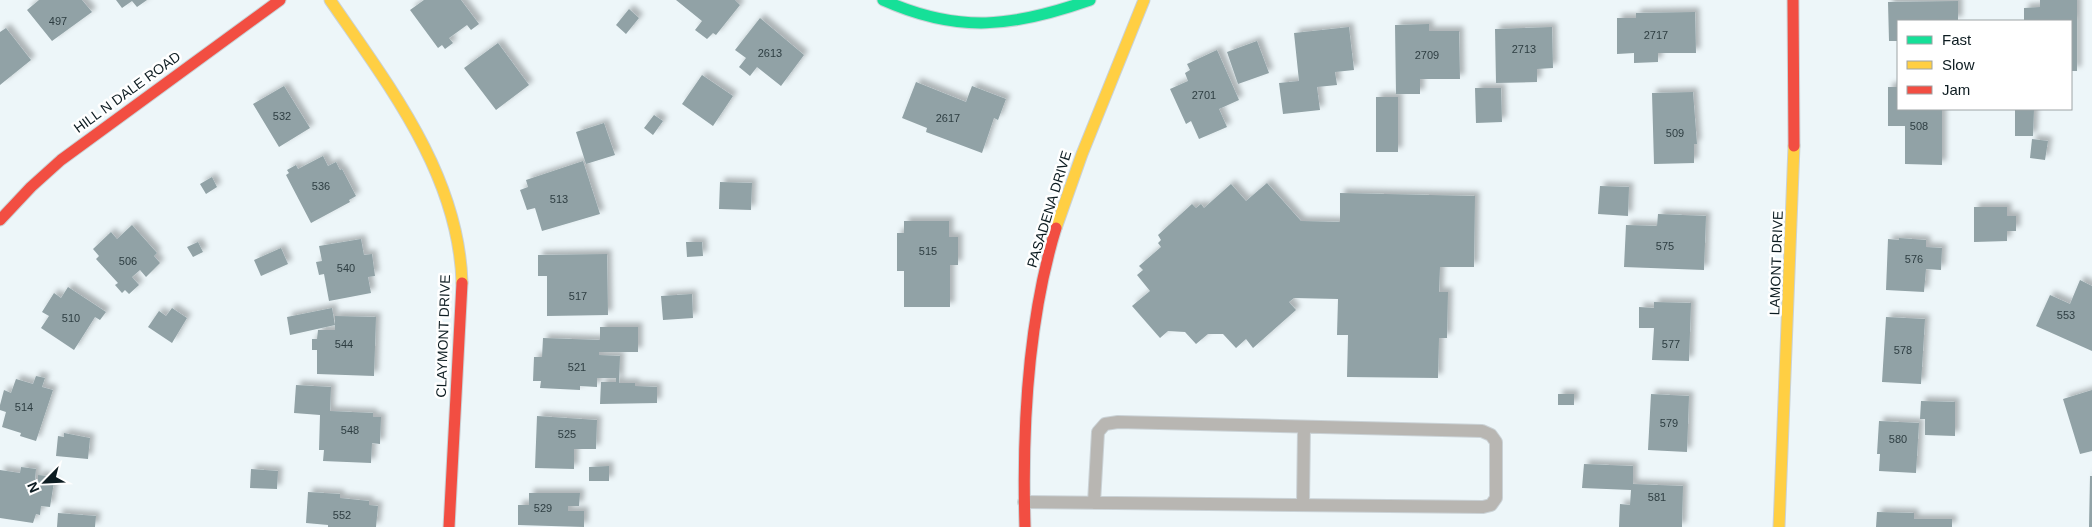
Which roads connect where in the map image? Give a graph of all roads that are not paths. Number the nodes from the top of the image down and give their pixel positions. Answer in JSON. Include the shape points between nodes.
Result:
{"nodes":[{"id":1,"x":280,"y":0,"type":"edge"},
{"id":2,"x":330,"y":0,"type":"edge"},
{"id":3,"x":883,"y":0,"type":"edge"},
{"id":4,"x":1090,"y":0,"type":"edge"},
{"id":5,"x":1144,"y":0,"type":"edge"},
{"id":6,"x":1793,"y":0,"type":"edge"},
{"id":7,"x":0,"y":220,"type":"edge"},
{"id":8,"x":1304,"y":427,"type":"junction"},
{"id":9,"x":1024,"y":502,"type":"junction"},
{"id":10,"x":1094,"y":503,"type":"junction"},
{"id":11,"x":1302,"y":504,"type":"junction"},
{"id":12,"x":449,"y":527,"type":"edge"},
{"id":13,"x":1025,"y":527,"type":"edge"},
{"id":14,"x":1779,"y":527,"type":"edge"}],
"edges":[{"from":1,"to":7,"type":"street","name":"HILL N DALE ROAD","via":[[61,160]]},
{"from":2,"to":12,"type":"street","name":"CLAYMONT DRIVE","via":[[414,130],[436,171],[453,214],[462,293]]},
{"from":3,"to":4,"type":"street","via":[[915,14],[965,24],[993,25],[1056,12]]},
{"from":5,"to":9,"type":"street","name":"PASADENA DRIVE","via":[[1085,145],[1050,249],[1032,354]]},
{"from":6,"to":14,"type":"street","name":"LAMONT DRIVE","via":[[1794,164]]},
{"from":8,"to":10,"type":"lane","via":[[1105,424],[1098,432]]},
{"from":8,"to":11,"type":"lane"},
{"from":8,"to":11,"type":"lane","via":[[1482,431],[1496,442],[1496,498],[1491,505],[1483,507]]},
{"from":9,"to":10,"type":"lane"},
{"from":9,"to":13,"type":"street","name":"PASADENA DRIVE"},
{"from":10,"to":11,"type":"lane"}]}
